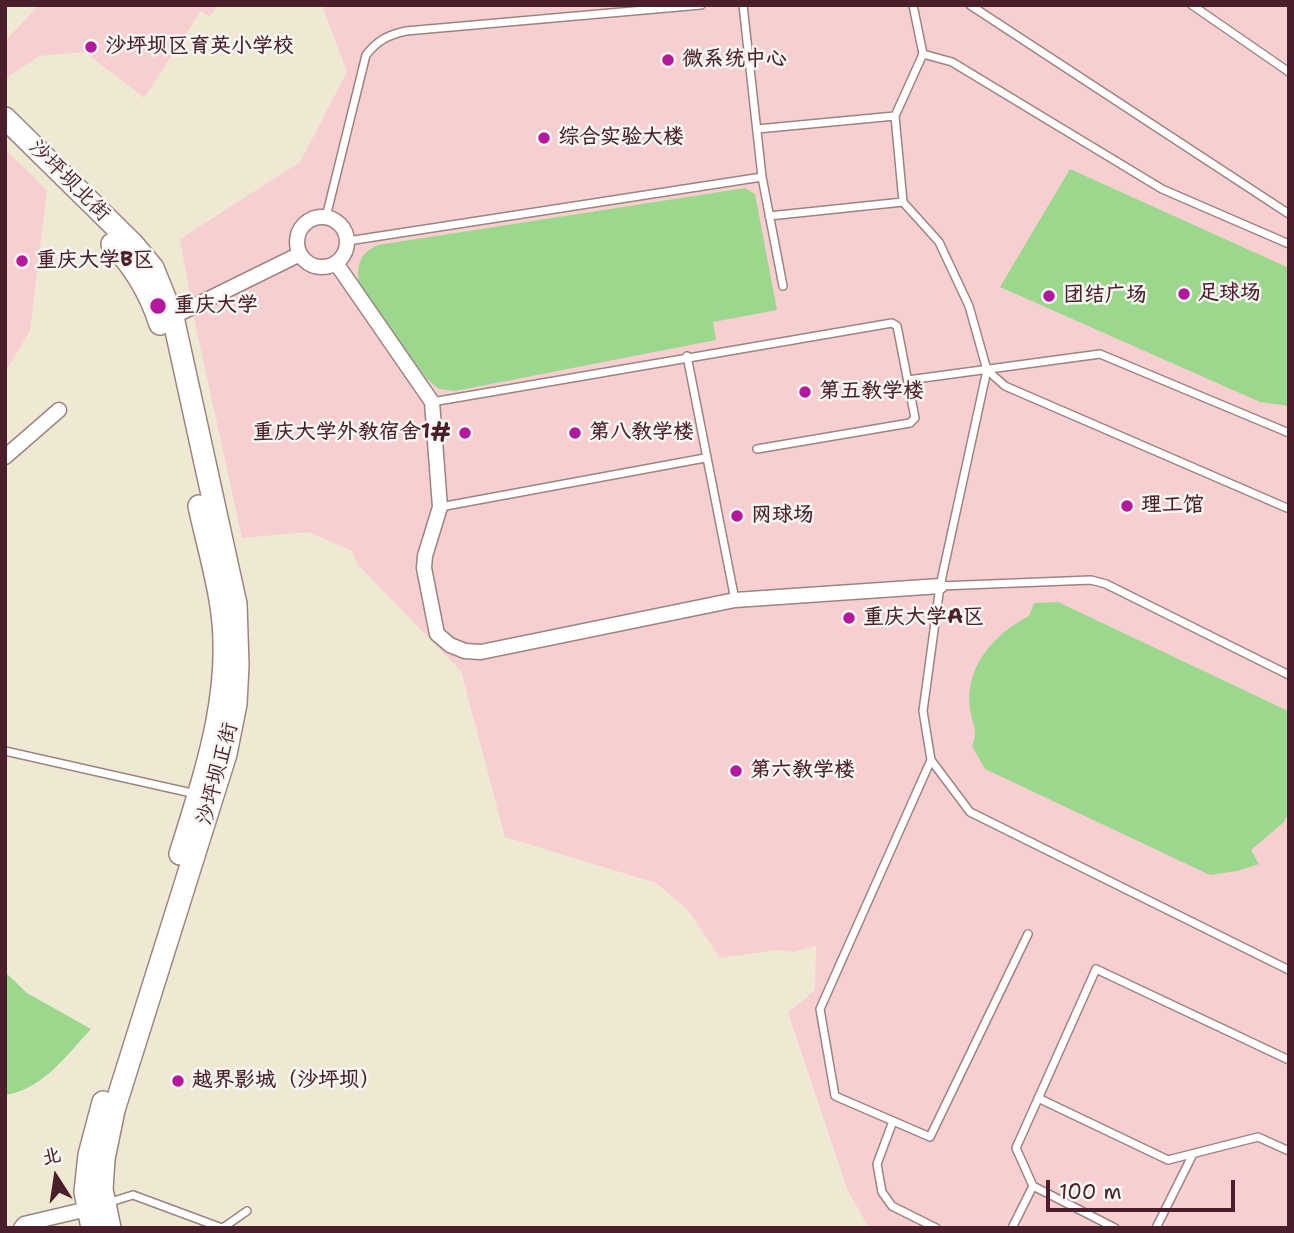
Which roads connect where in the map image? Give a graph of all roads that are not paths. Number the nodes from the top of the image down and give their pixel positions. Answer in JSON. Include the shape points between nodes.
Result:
{"nodes":[{"id":1,"x":701,"y":5,"type":"edge"},
{"id":2,"x":743,"y":5,"type":"edge"},
{"id":3,"x":913,"y":5,"type":"edge"},
{"id":4,"x":970,"y":5,"type":"edge"},
{"id":5,"x":1192,"y":5,"type":"edge"},
{"id":6,"x":923,"y":54,"type":"junction"},
{"id":7,"x":1289,"y":72,"type":"edge"},
{"id":8,"x":895,"y":116,"type":"junction"},
{"id":9,"x":5,"y":118,"type":"edge"},
{"id":10,"x":757,"y":129,"type":"junction"},
{"id":11,"x":5,"y":135,"type":"edge"},
{"id":12,"x":762,"y":177,"type":"junction"},
{"id":13,"x":903,"y":202,"type":"junction"},
{"id":14,"x":1289,"y":214,"type":"edge"},
{"id":15,"x":769,"y":216,"type":"junction"},
{"id":16,"x":326,"y":217,"type":"junction"},
{"id":17,"x":348,"y":241,"type":"junction"},
{"id":18,"x":1289,"y":244,"type":"edge"},
{"id":19,"x":300,"y":254,"type":"junction"},
{"id":20,"x":337,"y":263,"type":"junction"},
{"id":21,"x":783,"y":286,"type":"dead end"},
{"id":22,"x":166,"y":320,"type":"junction"},
{"id":23,"x":687,"y":356,"type":"junction"},
{"id":24,"x":987,"y":370,"type":"junction"},
{"id":25,"x":908,"y":380,"type":"junction"},
{"id":26,"x":432,"y":402,"type":"junction"},
{"id":27,"x":59,"y":410,"type":"dead end"},
{"id":28,"x":1289,"y":433,"type":"edge"},
{"id":29,"x":757,"y":449,"type":"dead end"},
{"id":30,"x":5,"y":457,"type":"edge"},
{"id":31,"x":705,"y":458,"type":"junction"},
{"id":32,"x":440,"y":507,"type":"junction"},
{"id":33,"x":1287,"y":508,"type":"dead end"},
{"id":34,"x":940,"y":586,"type":"junction"},
{"id":35,"x":735,"y":600,"type":"junction"},
{"id":36,"x":1289,"y":675,"type":"edge"},
{"id":37,"x":5,"y":751,"type":"edge"},
{"id":38,"x":931,"y":760,"type":"junction"},
{"id":39,"x":198,"y":794,"type":"junction"},
{"id":40,"x":1028,"y":934,"type":"dead end"},
{"id":41,"x":1289,"y":970,"type":"edge"},
{"id":42,"x":1289,"y":1060,"type":"edge"},
{"id":43,"x":1038,"y":1098,"type":"junction"},
{"id":44,"x":894,"y":1121,"type":"junction"},
{"id":45,"x":1289,"y":1151,"type":"edge"},
{"id":46,"x":1193,"y":1154,"type":"junction"},
{"id":47,"x":1033,"y":1186,"type":"junction"},
{"id":48,"x":247,"y":1211,"type":"dead end"},
{"id":49,"x":98,"y":1214,"type":"edge"},
{"id":50,"x":21,"y":1228,"type":"edge"},
{"id":51,"x":223,"y":1228,"type":"edge"},
{"id":52,"x":936,"y":1228,"type":"edge"},
{"id":53,"x":1012,"y":1228,"type":"edge"},
{"id":54,"x":1115,"y":1228,"type":"edge"},
{"id":55,"x":1156,"y":1228,"type":"edge"}],
"edges":[{"from":1,"to":16,"type":"lane","via":[[407,31],[377,42],[366,55]]},
{"from":2,"to":10,"type":"lane"},
{"from":3,"to":6,"type":"lane"},
{"from":4,"to":14,"type":"lane"},
{"from":5,"to":7,"type":"lane"},
{"from":6,"to":8,"type":"lane"},
{"from":6,"to":18,"type":"lane","via":[[952,62],[1162,189]]},
{"from":8,"to":10,"type":"lane"},
{"from":8,"to":13,"type":"lane"},
{"from":9,"to":22,"type":"main road","name":"沙坪坝北街","via":[[133,244],[152,268]]},
{"from":10,"to":12,"type":"lane"},
{"from":11,"to":22,"type":"main road","name":"沙坪坝北街","via":[[129,261]]},
{"from":12,"to":15,"type":"lane"},
{"from":12,"to":17,"type":"lane"},
{"from":13,"to":15,"type":"lane"},
{"from":13,"to":24,"type":"lane","via":[[939,242],[969,306]]},
{"from":15,"to":21,"type":"lane"},
{"from":16,"to":17,"type":"street","via":[[341,225]]},
{"from":16,"to":19,"type":"street","via":[[304,225],[297,238]]},
{"from":17,"to":20,"type":"street"},
{"from":19,"to":20,"type":"street","via":[[320,267]]},
{"from":19,"to":22,"type":"street"},
{"from":20,"to":26,"type":"street"},
{"from":22,"to":39,"type":"main road","name":"沙坪坝正街","via":[[221,607],[221,699],[215,739]]},
{"from":22,"to":49,"type":"main road","name":"沙坪坝正街","via":[[236,604],[236,704],[212,801],[114,1111]]},
{"from":23,"to":25,"type":"lane","via":[[892,323],[900,330]]},
{"from":23,"to":26,"type":"lane"},
{"from":23,"to":31,"type":"lane"},
{"from":24,"to":25,"type":"lane"},
{"from":24,"to":28,"type":"lane","via":[[1100,354]]},
{"from":24,"to":33,"type":"lane","via":[[1005,386]]},
{"from":24,"to":34,"type":"lane"},
{"from":25,"to":29,"type":"lane","via":[[915,418],[910,423]]},
{"from":26,"to":32,"type":"street"},
{"from":27,"to":30,"type":"street"},
{"from":31,"to":32,"type":"lane"},
{"from":31,"to":35,"type":"lane"},
{"from":32,"to":35,"type":"street","via":[[424,568],[437,634],[465,651],[481,652]]},
{"from":34,"to":35,"type":"street"},
{"from":34,"to":36,"type":"lane","via":[[1091,580]]},
{"from":34,"to":38,"type":"lane","via":[[923,711]]},
{"from":37,"to":39,"type":"lane"},
{"from":38,"to":41,"type":"lane","via":[[970,812]]},
{"from":38,"to":44,"type":"lane","via":[[820,1009],[835,1096]]},
{"from":39,"to":49,"type":"main road","name":"沙坪坝正街","via":[[89,1155]]},
{"from":40,"to":44,"type":"lane","via":[[930,1137]]},
{"from":42,"to":43,"type":"lane","via":[[1096,969]]},
{"from":43,"to":46,"type":"lane","via":[[1168,1160]]},
{"from":43,"to":47,"type":"lane","via":[[1016,1148]]},
{"from":44,"to":52,"type":"lane","via":[[877,1164],[882,1192],[892,1206]]},
{"from":45,"to":46,"type":"lane","via":[[1258,1137]]},
{"from":46,"to":55,"type":"lane"},
{"from":47,"to":53,"type":"lane"},
{"from":47,"to":54,"type":"lane"},
{"from":48,"to":51,"type":"lane"},
{"from":49,"to":50,"type":"street"},
{"from":49,"to":51,"type":"lane","via":[[133,1195]]}]}
